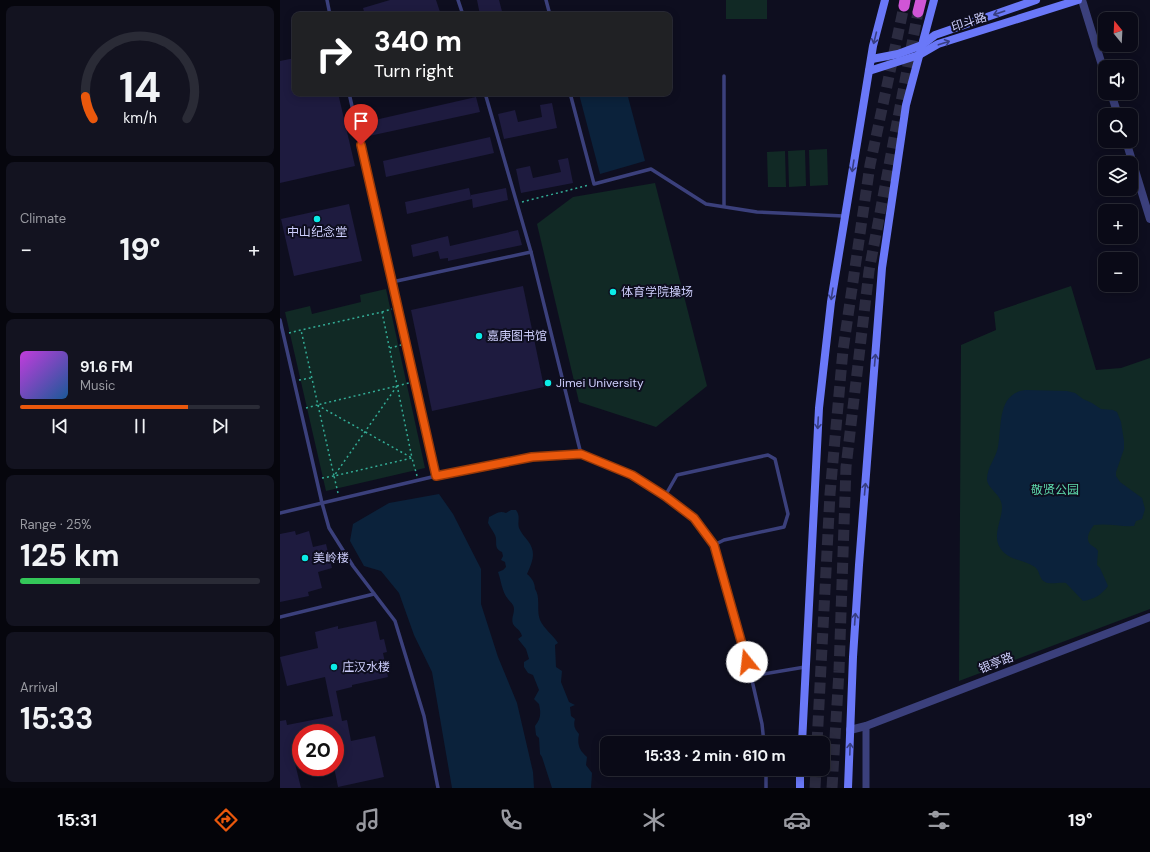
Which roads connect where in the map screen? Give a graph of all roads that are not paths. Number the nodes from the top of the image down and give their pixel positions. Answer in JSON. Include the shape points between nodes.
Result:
{"nodes":[{"id":1,"x":327,"y":0,"type":"edge"},
{"id":2,"x":458,"y":0,"type":"edge"},
{"id":3,"x":546,"y":0,"type":"edge"},
{"id":4,"x":885,"y":0,"type":"edge"},
{"id":5,"x":921,"y":0,"type":"edge"},
{"id":6,"x":934,"y":0,"type":"edge"},
{"id":7,"x":1036,"y":0,"type":"edge"},
{"id":8,"x":1078,"y":0,"type":"edge"},
{"id":9,"x":1082,"y":0,"type":"edge"},
{"id":10,"x":329,"y":12,"type":"edge"},
{"id":11,"x":462,"y":12,"type":"edge"},
{"id":12,"x":549,"y":12,"type":"edge"},
{"id":13,"x":918,"y":12,"type":"tunnel mouth"},
{"id":14,"x":922,"y":45,"type":"junction"},
{"id":15,"x":919,"y":55,"type":"junction"},
{"id":16,"x":872,"y":59,"type":"junction"},
{"id":17,"x":1101,"y":60,"type":"edge"},
{"id":18,"x":869,"y":71,"type":"junction"},
{"id":19,"x":724,"y":76,"type":"dead end"},
{"id":20,"x":350,"y":96,"type":"edge"},
{"id":21,"x":486,"y":96,"type":"edge"},
{"id":22,"x":571,"y":96,"type":"edge"},
{"id":23,"x":1128,"y":148,"type":"edge"},
{"id":24,"x":724,"y":206,"type":"junction"},
{"id":25,"x":845,"y":216,"type":"junction"},
{"id":26,"x":1150,"y":220,"type":"edge"},
{"id":27,"x":531,"y":252,"type":"junction"},
{"id":28,"x":392,"y":282,"type":"junction"},
{"id":29,"x":280,"y":322,"type":"edge"},
{"id":30,"x":581,"y":454,"type":"junction"},
{"id":31,"x":436,"y":476,"type":"junction"},
{"id":32,"x":665,"y":496,"type":"junction"},
{"id":33,"x":322,"y":503,"type":"junction"},
{"id":34,"x":280,"y":513,"type":"edge"},
{"id":35,"x":714,"y":545,"type":"junction"},
{"id":36,"x":374,"y":594,"type":"junction"},
{"id":37,"x":280,"y":617,"type":"edge"},
{"id":38,"x":1150,"y":617,"type":"edge"},
{"id":39,"x":805,"y":667,"type":"junction"},
{"id":40,"x":751,"y":676,"type":"junction"},
{"id":41,"x":866,"y":726,"type":"junction"},
{"id":42,"x":850,"y":730,"type":"junction"},
{"id":43,"x":763,"y":736,"type":"edge"},
{"id":44,"x":802,"y":736,"type":"edge"},
{"id":45,"x":766,"y":776,"type":"edge"},
{"id":46,"x":800,"y":776,"type":"edge"},
{"id":47,"x":438,"y":788,"type":"edge"},
{"id":48,"x":766,"y":788,"type":"edge"},
{"id":49,"x":800,"y":788,"type":"edge"},
{"id":50,"x":848,"y":788,"type":"edge"},
{"id":51,"x":866,"y":788,"type":"edge"}],
"edges":[{"from":1,"to":10,"type":"lane"},
{"from":2,"to":11,"type":"lane"},
{"from":3,"to":12,"type":"lane"},
{"from":4,"to":16,"type":"main road","one_way":true},
{"from":5,"to":13,"type":"highway"},
{"from":6,"to":14,"type":"main road"},
{"from":7,"to":14,"type":"main road","name":"印斗路","one_way":true,"via":[[935,35]]},
{"from":15,"to":8,"type":"main road","name":"印斗路","one_way":true,"via":[[938,44]]},
{"from":9,"to":17,"type":"street"},
{"from":14,"to":15,"type":"main road"},
{"from":14,"to":16,"type":"main road","name":"印斗路","via":[[898,54]]},
{"from":15,"to":18,"type":"main road","name":"印斗路"},
{"from":42,"to":15,"type":"main road","one_way":true,"via":[[859,565],[882,268],[906,105]]},
{"from":16,"to":18,"type":"main road"},
{"from":18,"to":25,"type":"main road","one_way":true},
{"from":19,"to":24,"type":"lane"},
{"from":20,"to":28,"type":"lane"},
{"from":21,"to":27,"type":"lane"},
{"from":22,"to":24,"type":"lane","via":[[594,184],[651,169],[706,204]]},
{"from":23,"to":26,"type":"street"},
{"from":24,"to":25,"type":"lane","via":[[757,212]]},
{"from":25,"to":39,"type":"main road","one_way":true,"via":[[831,302],[819,408]]},
{"from":27,"to":28,"type":"lane"},
{"from":27,"to":30,"type":"lane"},
{"from":28,"to":31,"type":"lane"},
{"from":29,"to":33,"type":"lane"},
{"from":30,"to":31,"type":"lane","via":[[532,457]]},
{"from":30,"to":32,"type":"lane","via":[[632,475]]},
{"from":31,"to":33,"type":"lane"},
{"from":32,"to":35,"type":"lane","via":[[694,518]]},
{"from":32,"to":35,"type":"lane","via":[[677,475],[768,455],[775,459],[788,514],[784,527],[724,540]]},
{"from":33,"to":34,"type":"lane"},
{"from":33,"to":36,"type":"lane","via":[[329,528]]},
{"from":35,"to":40,"type":"lane"},
{"from":36,"to":37,"type":"lane"},
{"from":36,"to":47,"type":"lane","via":[[395,621],[424,716]]},
{"from":38,"to":41,"type":"street","name":"银亭路"},
{"from":39,"to":40,"type":"lane"},
{"from":39,"to":44,"type":"main road"},
{"from":40,"to":43,"type":"lane"},
{"from":41,"to":42,"type":"street","name":"银亭路"},
{"from":41,"to":51,"type":"street"},
{"from":50,"to":42,"type":"main road","one_way":true},
{"from":45,"to":48,"type":"lane"},
{"from":46,"to":49,"type":"main road"}]}
